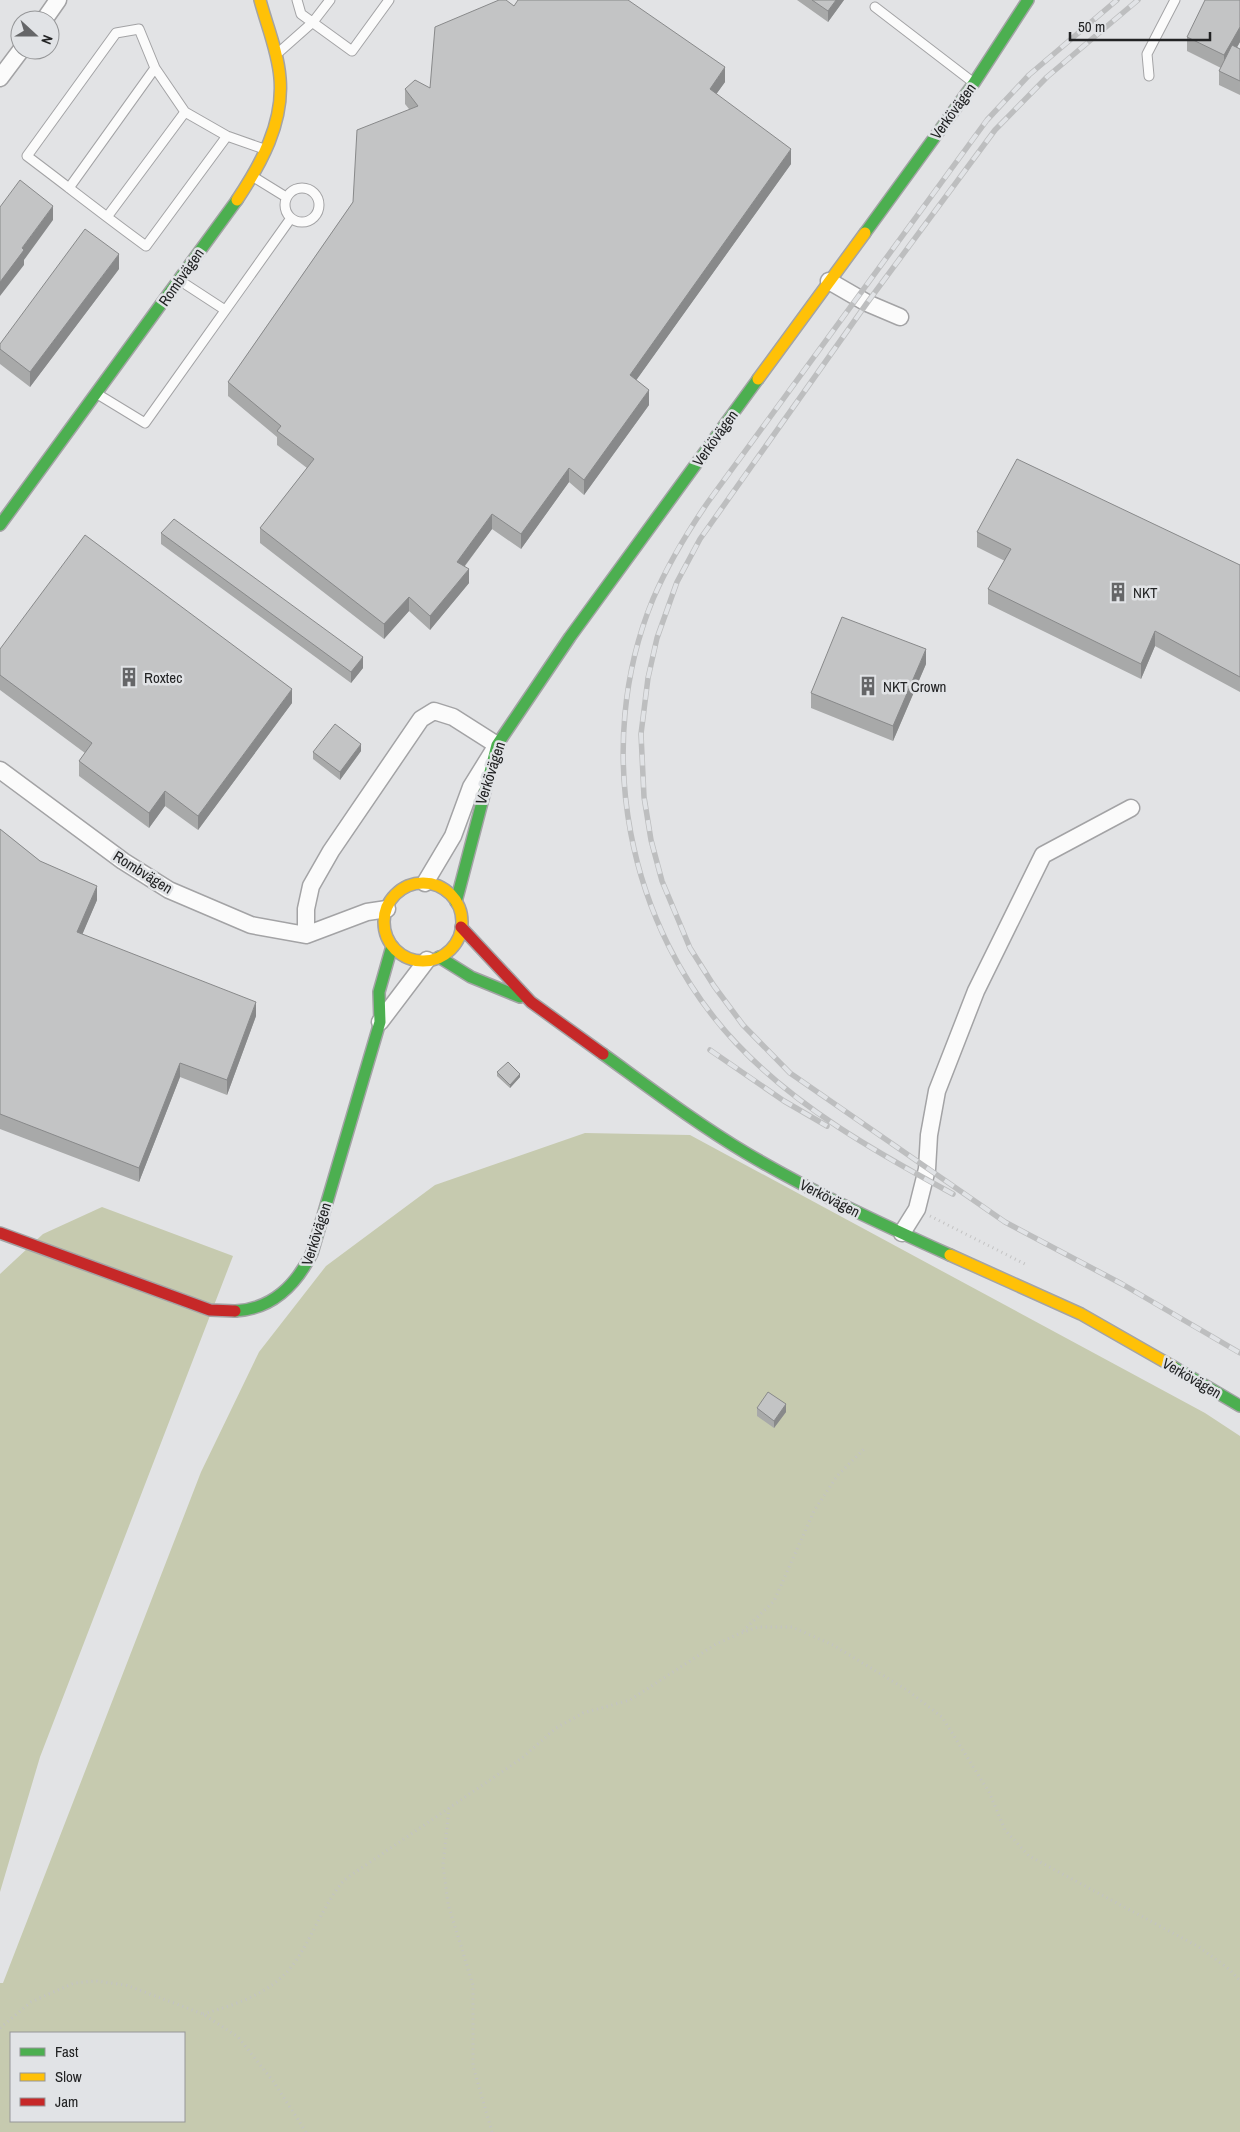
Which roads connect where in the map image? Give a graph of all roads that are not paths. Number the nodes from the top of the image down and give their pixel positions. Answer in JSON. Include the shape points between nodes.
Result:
{"nodes":[{"id":1,"x":260,"y":0,"type":"edge"},
{"id":2,"x":297,"y":0,"type":"edge"},
{"id":3,"x":330,"y":0,"type":"edge"},
{"id":4,"x":390,"y":0,"type":"edge"},
{"id":5,"x":1028,"y":0,"type":"edge"},
{"id":6,"x":1175,"y":0,"type":"edge"},
{"id":7,"x":875,"y":7,"type":"dead end"},
{"id":8,"x":313,"y":22,"type":"junction"},
{"id":9,"x":275,"y":55,"type":"junction"},
{"id":10,"x":14,"y":60,"type":"edge"},
{"id":11,"x":155,"y":68,"type":"junction"},
{"id":12,"x":1149,"y":76,"type":"dead end"},
{"id":13,"x":0,"y":78,"type":"edge"},
{"id":14,"x":974,"y":83,"type":"junction"},
{"id":15,"x":186,"y":112,"type":"junction"},
{"id":16,"x":227,"y":136,"type":"junction"},
{"id":17,"x":266,"y":150,"type":"junction"},
{"id":18,"x":252,"y":176,"type":"junction"},
{"id":19,"x":69,"y":188,"type":"junction"},
{"id":20,"x":286,"y":197,"type":"junction"},
{"id":21,"x":107,"y":217,"type":"junction"},
{"id":22,"x":291,"y":218,"type":"junction"},
{"id":23,"x":179,"y":280,"type":"junction"},
{"id":24,"x":829,"y":281,"type":"junction"},
{"id":25,"x":225,"y":310,"type":"junction"},
{"id":26,"x":900,"y":317,"type":"dead end"},
{"id":27,"x":97,"y":394,"type":"junction"},
{"id":28,"x":0,"y":526,"type":"edge"},
{"id":29,"x":497,"y":745,"type":"junction"},
{"id":30,"x":0,"y":770,"type":"edge"},
{"id":31,"x":1131,"y":808,"type":"dead end"},
{"id":32,"x":425,"y":883,"type":"junction"},
{"id":33,"x":456,"y":902,"type":"junction"},
{"id":34,"x":387,"y":909,"type":"junction"},
{"id":35,"x":461,"y":927,"type":"junction"},
{"id":36,"x":306,"y":935,"type":"junction"},
{"id":37,"x":392,"y":946,"type":"junction"},
{"id":38,"x":433,"y":959,"type":"junction"},
{"id":39,"x":531,"y":1002,"type":"junction"},
{"id":40,"x":380,"y":1022,"type":"junction"},
{"id":41,"x":0,"y":1233,"type":"edge"},
{"id":42,"x":902,"y":1233,"type":"junction"},
{"id":43,"x":1240,"y":1406,"type":"edge"}],
"edges":[{"from":1,"to":9,"type":"street","name":"Rombvägen"},
{"from":2,"to":8,"type":"lane","via":[[301,14]]},
{"from":3,"to":8,"type":"lane"},
{"from":4,"to":8,"type":"lane","via":[[352,51]]},
{"from":5,"to":14,"type":"street","name":"Verkövägen"},
{"from":6,"to":12,"type":"lane","via":[[1147,54]]},
{"from":7,"to":14,"type":"lane"},
{"from":8,"to":9,"type":"lane"},
{"from":9,"to":17,"type":"street","name":"Rombvägen","via":[[282,87]]},
{"from":10,"to":13,"type":"street"},
{"from":11,"to":15,"type":"lane"},
{"from":11,"to":19,"type":"lane"},
{"from":11,"to":19,"type":"lane","via":[[139,30],[116,33],[27,156]]},
{"from":14,"to":24,"type":"street","name":"Verkövägen"},
{"from":15,"to":16,"type":"lane"},
{"from":15,"to":21,"type":"lane"},
{"from":16,"to":17,"type":"lane"},
{"from":16,"to":21,"type":"lane","via":[[146,246]]},
{"from":17,"to":18,"type":"street","name":"Rombvägen"},
{"from":18,"to":20,"type":"lane"},
{"from":18,"to":23,"type":"street","name":"Rombvägen"},
{"from":19,"to":21,"type":"lane"},
{"from":20,"to":22,"type":"lane","via":[[285,208]]},
{"from":20,"to":22,"type":"lane","via":[[295,188],[308,188],[320,203],[317,213],[308,221]]},
{"from":22,"to":25,"type":"lane"},
{"from":23,"to":25,"type":"lane"},
{"from":23,"to":27,"type":"street","name":"Rombvägen"},
{"from":24,"to":26,"type":"street"},
{"from":24,"to":29,"type":"street","name":"Verkövägen","via":[[570,637]]},
{"from":25,"to":27,"type":"lane","via":[[145,423]]},
{"from":27,"to":28,"type":"street","name":"Rombvägen"},
{"from":29,"to":32,"type":"street","via":[[471,787],[453,836]]},
{"from":29,"to":33,"type":"street","name":"Verkövägen"},
{"from":29,"to":36,"type":"street","via":[[453,717],[434,711],[421,719],[331,851],[312,886],[306,908]]},
{"from":30,"to":36,"type":"street","name":"Rombvägen","via":[[123,861],[169,890],[251,925]]},
{"from":31,"to":42,"type":"street","via":[[1043,855],[976,991],[937,1091],[927,1169],[918,1209]]},
{"from":32,"to":33,"type":"street","via":[[443,889]]},
{"from":32,"to":34,"type":"street","via":[[402,890]]},
{"from":33,"to":35,"type":"street","name":"Verkövägen","via":[[461,914]]},
{"from":34,"to":36,"type":"street","via":[[367,912]]},
{"from":34,"to":37,"type":"street","via":[[385,928]]},
{"from":35,"to":38,"type":"street","name":"Verkövägen","via":[[454,945]]},
{"from":35,"to":39,"type":"street","name":"Verkövägen"},
{"from":37,"to":38,"type":"street","via":[[408,958]]},
{"from":37,"to":40,"type":"street","name":"Verkövägen","via":[[379,992]]},
{"from":38,"to":39,"type":"street"},
{"from":38,"to":40,"type":"street","name":"Verkövägen"},
{"from":39,"to":42,"type":"street","name":"Verkövägen","via":[[689,1116],[748,1153],[852,1211]]},
{"from":40,"to":41,"type":"street","name":"Verkövägen","via":[[312,1254],[295,1283],[268,1304],[240,1312],[210,1310]]},
{"from":42,"to":43,"type":"street","name":"Verkövägen","via":[[1082,1314]]}]}
